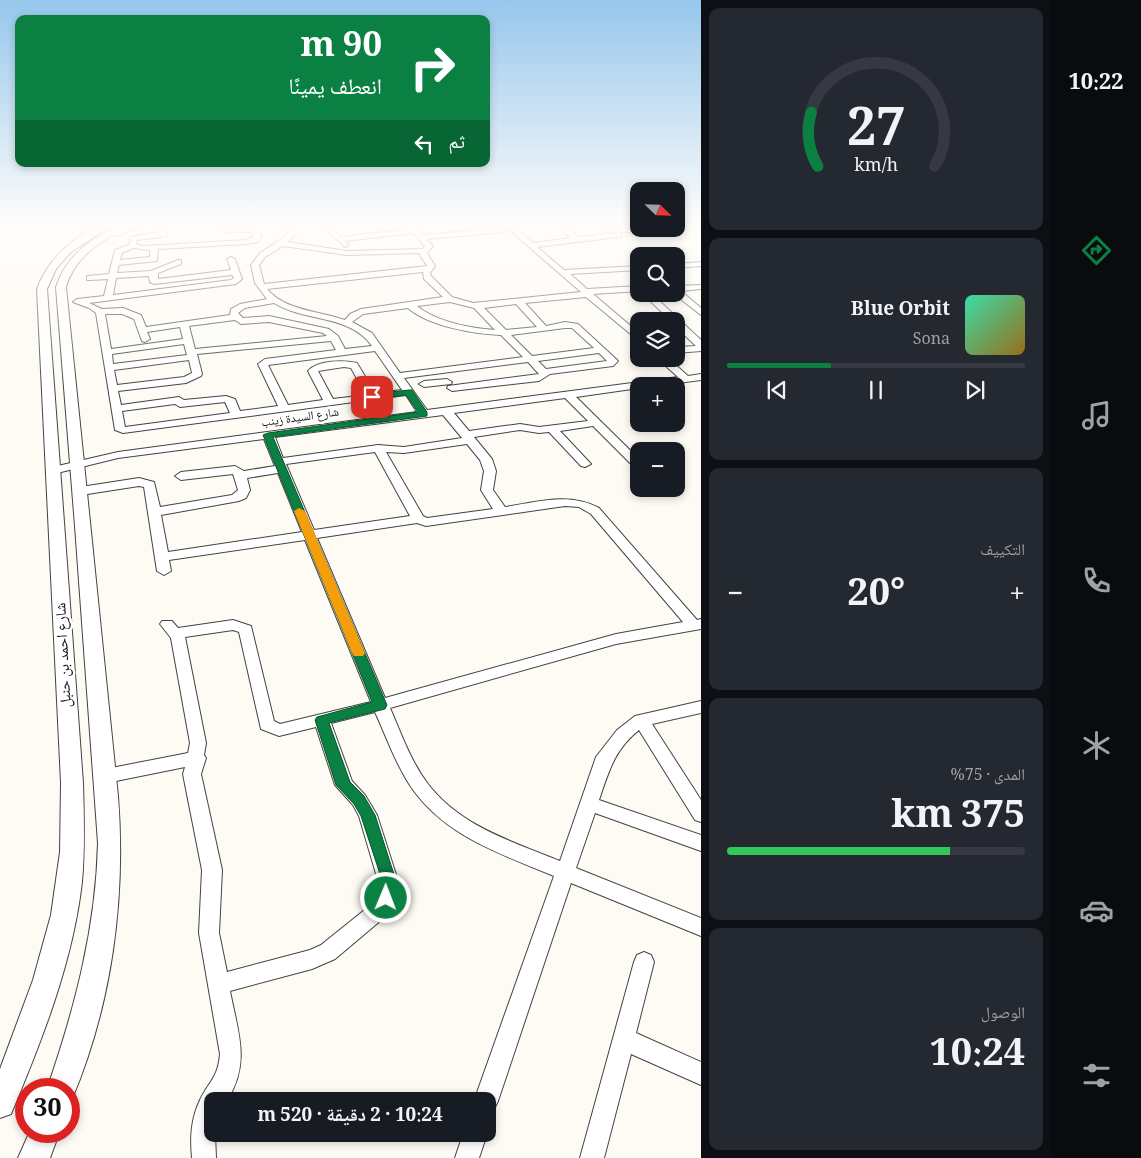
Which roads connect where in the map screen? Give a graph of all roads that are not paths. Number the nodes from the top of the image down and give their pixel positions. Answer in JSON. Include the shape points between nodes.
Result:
{"nodes":[{"id":1,"x":45,"y":280,"type":"edge"},
{"id":2,"x":63,"y":280,"type":"edge"},
{"id":3,"x":112,"y":280,"type":"edge"},
{"id":4,"x":170,"y":280,"type":"edge"},
{"id":5,"x":237,"y":280,"type":"edge"},
{"id":6,"x":258,"y":280,"type":"edge"},
{"id":7,"x":326,"y":280,"type":"edge"},
{"id":8,"x":430,"y":280,"type":"edge"},
{"id":9,"x":571,"y":280,"type":"edge"},
{"id":10,"x":154,"y":282,"type":"joint"},
{"id":11,"x":262,"y":287,"type":"junction"},
{"id":12,"x":701,"y":287,"type":"edge"},
{"id":13,"x":630,"y":289,"type":"edge"},
{"id":14,"x":685,"y":289,"type":"edge"},
{"id":15,"x":155,"y":292,"type":"junction"},
{"id":16,"x":586,"y":293,"type":"junction"},
{"id":17,"x":108,"y":298,"type":"junction"},
{"id":18,"x":685,"y":298,"type":"edge"},
{"id":19,"x":450,"y":299,"type":"junction"},
{"id":20,"x":272,"y":301,"type":"junction"},
{"id":21,"x":518,"y":301,"type":"junction"},
{"id":22,"x":69,"y":302,"type":"junction"},
{"id":23,"x":655,"y":302,"type":"edge"},
{"id":24,"x":410,"y":305,"type":"junction"},
{"id":25,"x":477,"y":306,"type":"junction"},
{"id":26,"x":100,"y":312,"type":"junction"},
{"id":27,"x":666,"y":312,"type":"edge"},
{"id":28,"x":701,"y":312,"type":"edge"},
{"id":29,"x":235,"y":317,"type":"junction"},
{"id":30,"x":247,"y":322,"type":"junction"},
{"id":31,"x":348,"y":322,"type":"junction"},
{"id":32,"x":184,"y":324,"type":"junction"},
{"id":33,"x":544,"y":329,"type":"junction"},
{"id":34,"x":142,"y":330,"type":"junction"},
{"id":35,"x":630,"y":330,"type":"edge"},
{"id":36,"x":685,"y":331,"type":"edge"},
{"id":37,"x":504,"y":334,"type":"junction"},
{"id":38,"x":256,"y":338,"type":"junction"},
{"id":39,"x":335,"y":338,"type":"junction"},
{"id":40,"x":189,"y":341,"type":"junction"},
{"id":41,"x":148,"y":347,"type":"junction"},
{"id":42,"x":701,"y":347,"type":"edge"},
{"id":43,"x":378,"y":348,"type":"junction"},
{"id":44,"x":685,"y":349,"type":"edge"},
{"id":45,"x":602,"y":350,"type":"junction"},
{"id":46,"x":107,"y":352,"type":"junction"},
{"id":47,"x":342,"y":352,"type":"junction"},
{"id":48,"x":193,"y":354,"type":"junction"},
{"id":49,"x":532,"y":359,"type":"junction"},
{"id":50,"x":672,"y":367,"type":"edge"},
{"id":51,"x":109,"y":368,"type":"junction"},
{"id":52,"x":438,"y":371,"type":"junction"},
{"id":53,"x":545,"y":372,"type":"junction"},
{"id":54,"x":397,"y":376,"type":"junction"},
{"id":55,"x":701,"y":377,"type":"edge"},
{"id":56,"x":686,"y":379,"type":"junction"},
{"id":57,"x":174,"y":381,"type":"junction"},
{"id":58,"x":424,"y":384,"type":"dead end"},
{"id":59,"x":449,"y":385,"type":"junction"},
{"id":60,"x":113,"y":388,"type":"junction"},
{"id":61,"x":409,"y":392,"type":"junction"},
{"id":62,"x":568,"y":395,"type":"junction"},
{"id":63,"x":372,"y":397,"type":"junction"},
{"id":64,"x":180,"y":402,"type":"junction"},
{"id":65,"x":329,"y":402,"type":"junction"},
{"id":66,"x":284,"y":408,"type":"junction"},
{"id":67,"x":116,"y":409,"type":"junction"},
{"id":68,"x":467,"y":409,"type":"junction"},
{"id":69,"x":446,"y":411,"type":"junction"},
{"id":70,"x":236,"y":414,"type":"junction"},
{"id":71,"x":424,"y":414,"type":"junction"},
{"id":72,"x":186,"y":422,"type":"junction"},
{"id":73,"x":595,"y":423,"type":"junction"},
{"id":74,"x":551,"y":428,"type":"junction"},
{"id":75,"x":268,"y":435,"type":"junction"},
{"id":76,"x":467,"y":437,"type":"junction"},
{"id":77,"x":378,"y":448,"type":"junction"},
{"id":78,"x":630,"y":457,"type":"edge"},
{"id":79,"x":76,"y":463,"type":"junction"},
{"id":80,"x":586,"y":464,"type":"dead end"},
{"id":81,"x":280,"y":465,"type":"junction"},
{"id":82,"x":54,"y":470,"type":"junction"},
{"id":83,"x":240,"y":475,"type":"junction"},
{"id":84,"x":181,"y":476,"type":"dead end"},
{"id":85,"x":81,"y":491,"type":"junction"},
{"id":86,"x":154,"y":512,"type":"junction"},
{"id":87,"x":502,"y":512,"type":"junction"},
{"id":88,"x":418,"y":519,"type":"junction"},
{"id":89,"x":309,"y":535,"type":"junction"},
{"id":90,"x":162,"y":557,"type":"junction"},
{"id":91,"x":164,"y":571,"type":"dead end"},
{"id":92,"x":697,"y":625,"type":"edge"},
{"id":93,"x":380,"y":705,"type":"junction"},
{"id":94,"x":701,"y":706,"type":"edge"},
{"id":95,"x":322,"y":720,"type":"junction"},
{"id":96,"x":641,"y":720,"type":"junction"},
{"id":97,"x":197,"y":758,"type":"junction"},
{"id":98,"x":106,"y":776,"type":"junction"},
{"id":99,"x":589,"y":804,"type":"junction"},
{"id":100,"x":701,"y":815,"type":"edge"},
{"id":101,"x":701,"y":843,"type":"edge"},
{"id":102,"x":566,"y":873,"type":"junction"},
{"id":103,"x":701,"y":926,"type":"edge"},
{"id":104,"x":644,"y":962,"type":"dead end"},
{"id":105,"x":218,"y":984,"type":"junction"},
{"id":106,"x":624,"y":1039,"type":"junction"},
{"id":107,"x":701,"y":1074,"type":"edge"},
{"id":108,"x":66,"y":1078,"type":"edge"},
{"id":109,"x":220,"y":1092,"type":"edge"},
{"id":110,"x":489,"y":1092,"type":"edge"},
{"id":111,"x":0,"y":1103,"type":"edge"},
{"id":112,"x":204,"y":1121,"type":"edge"},
{"id":113,"x":472,"y":1142,"type":"edge"},
{"id":114,"x":40,"y":1143,"type":"edge"},
{"id":115,"x":34,"y":1158,"type":"edge"},
{"id":116,"x":204,"y":1158,"type":"edge"},
{"id":117,"x":466,"y":1158,"type":"edge"},
{"id":118,"x":592,"y":1158,"type":"edge"}],
"edges":[{"from":1,"to":82,"type":"street","name":"شارع احمد بن حنبل","via":[[42,289]]},
{"from":2,"to":22,"type":"street","name":"شارع احمد بن حنبل","via":[[61,287]]},
{"from":3,"to":17,"type":"street"},
{"from":4,"to":10,"type":"street"},
{"from":5,"to":15,"type":"street"},
{"from":6,"to":11,"type":"street"},
{"from":7,"to":11,"type":"street"},
{"from":8,"to":19,"type":"street"},
{"from":9,"to":16,"type":"street"},
{"from":10,"to":15,"type":"street"},
{"from":11,"to":20,"type":"street"},
{"from":12,"to":14,"type":"street"},
{"from":13,"to":16,"type":"street"},
{"from":15,"to":17,"type":"street"},
{"from":16,"to":21,"type":"street"},
{"from":16,"to":35,"type":"street"},
{"from":17,"to":22,"type":"street"},
{"from":18,"to":28,"type":"street"},
{"from":19,"to":24,"type":"street"},
{"from":19,"to":25,"type":"street"},
{"from":20,"to":29,"type":"street","via":[[238,308],[234,311]]},
{"from":20,"to":31,"type":"street"},
{"from":21,"to":25,"type":"street"},
{"from":21,"to":33,"type":"street"},
{"from":22,"to":26,"type":"street","via":[[92,306]]},
{"from":22,"to":79,"type":"street","name":"شارع احمد بن حنبل"},
{"from":23,"to":27,"type":"street"},
{"from":24,"to":31,"type":"street","via":[[361,312]]},
{"from":24,"to":37,"type":"street","via":[[419,313],[466,330]]},
{"from":25,"to":37,"type":"street"},
{"from":26,"to":34,"type":"street","via":[[132,313],[138,317]]},
{"from":26,"to":46,"type":"street"},
{"from":29,"to":30,"type":"street"},
{"from":29,"to":32,"type":"street"},
{"from":30,"to":38,"type":"street"},
{"from":30,"to":39,"type":"street","via":[[272,319],[326,331]]},
{"from":31,"to":43,"type":"street","via":[[369,335]]},
{"from":32,"to":34,"type":"street"},
{"from":32,"to":40,"type":"street"},
{"from":33,"to":37,"type":"street"},
{"from":33,"to":45,"type":"street","via":[[554,325],[575,326]]},
{"from":34,"to":41,"type":"street"},
{"from":36,"to":42,"type":"street"},
{"from":37,"to":49,"type":"street"},
{"from":38,"to":39,"type":"street"},
{"from":38,"to":48,"type":"street"},
{"from":39,"to":47,"type":"street"},
{"from":40,"to":41,"type":"street"},
{"from":40,"to":48,"type":"street"},
{"from":41,"to":46,"type":"street"},
{"from":42,"to":44,"type":"street"},
{"from":43,"to":47,"type":"street"},
{"from":43,"to":54,"type":"street"},
{"from":45,"to":49,"type":"street"},
{"from":45,"to":53,"type":"street","via":[[613,363]]},
{"from":46,"to":51,"type":"street"},
{"from":47,"to":66,"type":"street","via":[[264,363]]},
{"from":48,"to":51,"type":"street"},
{"from":48,"to":57,"type":"street","via":[[197,374],[186,380]]},
{"from":49,"to":52,"type":"street"},
{"from":49,"to":53,"type":"street"},
{"from":50,"to":56,"type":"street"},
{"from":51,"to":60,"type":"street"},
{"from":52,"to":54,"type":"street"},
{"from":52,"to":59,"type":"street"},
{"from":53,"to":59,"type":"street","via":[[539,378]]},
{"from":54,"to":61,"type":"street"},
{"from":55,"to":56,"type":"street","name":"شارع السيدة زينب"},
{"from":56,"to":62,"type":"street","name":"شارع السيدة زينب"},
{"from":57,"to":60,"type":"street"},
{"from":57,"to":64,"type":"street"},
{"from":58,"to":59,"type":"street"},
{"from":59,"to":68,"type":"street"},
{"from":60,"to":67,"type":"street"},
{"from":61,"to":63,"type":"street"},
{"from":61,"to":71,"type":"street"},
{"from":62,"to":68,"type":"street","name":"شارع السيدة زينب"},
{"from":62,"to":73,"type":"street"},
{"from":63,"to":65,"type":"street"},
{"from":63,"to":65,"type":"street","via":[[354,365],[316,368],[313,371]]},
{"from":64,"to":67,"type":"street"},
{"from":64,"to":70,"type":"street","via":[[226,399],[231,401]]},
{"from":64,"to":72,"type":"street"},
{"from":65,"to":66,"type":"street"},
{"from":66,"to":70,"type":"street"},
{"from":67,"to":72,"type":"street","via":[[119,428],[126,431]]},
{"from":68,"to":69,"type":"street","name":"شارع السيدة زينب"},
{"from":69,"to":71,"type":"street","name":"شارع السيدة زينب"},
{"from":69,"to":76,"type":"street"},
{"from":70,"to":72,"type":"street"},
{"from":71,"to":75,"type":"street","name":"شارع السيدة زينب"},
{"from":73,"to":74,"type":"street"},
{"from":73,"to":78,"type":"street"},
{"from":74,"to":76,"type":"street","via":[[535,430],[520,427]]},
{"from":74,"to":80,"type":"street"},
{"from":75,"to":79,"type":"street","name":"شارع السيدة زينب"},
{"from":75,"to":81,"type":"street"},
{"from":76,"to":77,"type":"street","via":[[404,450]]},
{"from":76,"to":87,"type":"street","via":[[489,465],[487,490]]},
{"from":77,"to":81,"type":"street"},
{"from":77,"to":88,"type":"street"},
{"from":79,"to":82,"type":"street","name":"شارع السيدة زينب"},
{"from":79,"to":85,"type":"street","name":"شارع احمد بن حنبل"},
{"from":81,"to":83,"type":"street"},
{"from":81,"to":89,"type":"street"},
{"from":82,"to":111,"type":"street","name":"شارع احمد بن حنبل","via":[[72,783],[72,852],[66,901],[54,955],[36,1015]]},
{"from":83,"to":84,"type":"street","via":[[238,471],[228,470]]},
{"from":83,"to":86,"type":"street","via":[[242,495]]},
{"from":85,"to":86,"type":"street","via":[[146,482],[150,486]]},
{"from":85,"to":98,"type":"street","name":"شارع احمد بن حنبل"},
{"from":86,"to":90,"type":"street"},
{"from":87,"to":88,"type":"street","via":[[431,522]]},
{"from":87,"to":92,"type":"street","via":[[565,502],[590,507]]},
{"from":88,"to":89,"type":"street"},
{"from":89,"to":90,"type":"street"},
{"from":89,"to":93,"type":"street"},
{"from":90,"to":91,"type":"street"},
{"from":92,"to":93,"type":"street","via":[[616,639]]},
{"from":93,"to":95,"type":"street"},
{"from":93,"to":102,"type":"street","via":[[422,789],[448,815],[480,837]]},
{"from":94,"to":96,"type":"street"},
{"from":95,"to":97,"type":"street","via":[[284,730],[267,724],[248,633],[242,627],[172,629],[198,743]]},
{"from":95,"to":105,"type":"street","via":[[344,785],[368,815],[389,884],[386,898],[379,910],[328,952]]},
{"from":96,"to":99,"type":"street","via":[[623,734],[605,757]]},
{"from":96,"to":100,"type":"street"},
{"from":97,"to":98,"type":"street"},
{"from":97,"to":105,"type":"street","via":[[192,774],[212,870],[209,933]]},
{"from":98,"to":108,"type":"street","name":"شارع احمد بن حنبل","via":[[107,911],[86,1017]]},
{"from":99,"to":101,"type":"street"},
{"from":99,"to":102,"type":"street"},
{"from":102,"to":103,"type":"street"},
{"from":102,"to":110,"type":"street"},
{"from":104,"to":106,"type":"street"},
{"from":105,"to":109,"type":"street","via":[[231,1054],[226,1082]]},
{"from":106,"to":107,"type":"street"},
{"from":106,"to":118,"type":"street"},
{"from":112,"to":116,"type":"street"},
{"from":113,"to":117,"type":"street"},
{"from":114,"to":115,"type":"street"}]}
